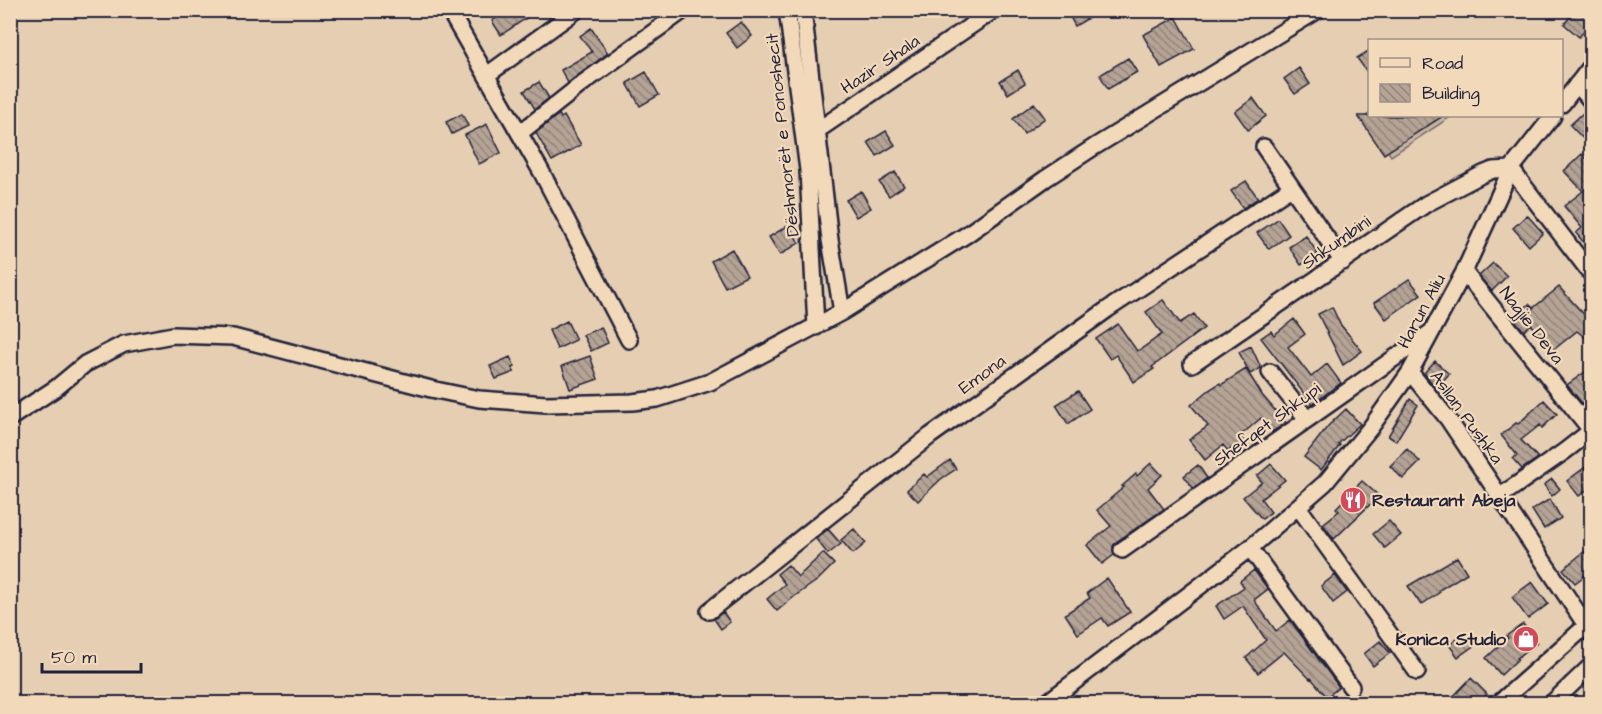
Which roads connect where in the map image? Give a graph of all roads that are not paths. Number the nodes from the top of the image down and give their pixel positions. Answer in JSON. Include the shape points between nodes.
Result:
{"nodes":[{"id":1,"x":449,"y":10,"type":"edge"},
{"id":2,"x":577,"y":10,"type":"edge"},
{"id":3,"x":684,"y":10,"type":"edge"},
{"id":4,"x":787,"y":10,"type":"edge"},
{"id":5,"x":803,"y":10,"type":"edge"},
{"id":6,"x":994,"y":10,"type":"edge"},
{"id":7,"x":1318,"y":10,"type":"edge"},
{"id":8,"x":1592,"y":65,"type":"edge"},
{"id":9,"x":488,"y":75,"type":"junction"},
{"id":10,"x":1577,"y":84,"type":"junction"},
{"id":11,"x":1592,"y":102,"type":"edge"},
{"id":12,"x":1563,"y":103,"type":"edge"},
{"id":13,"x":1552,"y":117,"type":"edge"},
{"id":14,"x":818,"y":130,"type":"junction"},
{"id":15,"x":520,"y":133,"type":"junction"},
{"id":16,"x":1264,"y":147,"type":"dead end"},
{"id":17,"x":1511,"y":169,"type":"junction"},
{"id":18,"x":1291,"y":188,"type":"junction"},
{"id":19,"x":817,"y":193,"type":"junction"},
{"id":20,"x":1343,"y":262,"type":"junction"},
{"id":21,"x":1464,"y":272,"type":"junction"},
{"id":22,"x":1592,"y":275,"type":"edge"},
{"id":23,"x":842,"y":312,"type":"junction"},
{"id":24,"x":816,"y":327,"type":"junction"},
{"id":25,"x":1435,"y":329,"type":"junction"},
{"id":26,"x":629,"y":340,"type":"dead end"},
{"id":27,"x":1192,"y":364,"type":"dead end"},
{"id":28,"x":1270,"y":372,"type":"dead end"},
{"id":29,"x":1410,"y":372,"type":"junction"},
{"id":30,"x":10,"y":418,"type":"edge"},
{"id":31,"x":1307,"y":419,"type":"junction"},
{"id":32,"x":1591,"y":430,"type":"edge"},
{"id":33,"x":1499,"y":497,"type":"junction"},
{"id":34,"x":1299,"y":508,"type":"junction"},
{"id":35,"x":1250,"y":548,"type":"junction"},
{"id":36,"x":1122,"y":550,"type":"dead end"},
{"id":37,"x":709,"y":611,"type":"dead end"},
{"id":38,"x":1589,"y":630,"type":"edge"},
{"id":39,"x":1592,"y":665,"type":"edge"},
{"id":40,"x":1417,"y":672,"type":"dead end"},
{"id":41,"x":1351,"y":687,"type":"dead end"},
{"id":42,"x":1045,"y":704,"type":"edge"},
{"id":43,"x":1498,"y":704,"type":"edge"},
{"id":44,"x":1551,"y":704,"type":"edge"}],
"edges":[{"from":1,"to":9,"type":"street"},
{"from":2,"to":9,"type":"street"},
{"from":3,"to":15,"type":"street"},
{"from":4,"to":19,"type":"street","name":"Dëshmorët e Ponoshecit"},
{"from":5,"to":14,"type":"street","name":"Dëshmorët e Ponoshecit"},
{"from":6,"to":14,"type":"street","name":"Hazir Shala"},
{"from":7,"to":23,"type":"street","via":[[1094,147],[966,235]]},
{"from":8,"to":10,"type":"street"},
{"from":9,"to":15,"type":"street"},
{"from":10,"to":11,"type":"street"},
{"from":10,"to":12,"type":"street"},
{"from":13,"to":17,"type":"street","name":"Harun Aliu"},
{"from":14,"to":19,"type":"street","name":"Dëshmorët e Ponoshecit"},
{"from":15,"to":26,"type":"street"},
{"from":16,"to":18,"type":"street"},
{"from":17,"to":20,"type":"street","name":"Shkumbini","via":[[1483,174],[1426,204]]},
{"from":17,"to":21,"type":"street","name":"Harun Aliu"},
{"from":17,"to":22,"type":"street"},
{"from":18,"to":20,"type":"street"},
{"from":18,"to":37,"type":"street","name":"Emona","via":[[1108,309],[930,436]]},
{"from":19,"to":23,"type":"street","name":"Dëshmorët e Ponoshecit","via":[[830,240]]},
{"from":19,"to":24,"type":"street","name":"Dëshmorët e Ponoshecit"},
{"from":20,"to":27,"type":"street","name":"Shkumbini"},
{"from":21,"to":25,"type":"street","name":"Harun Aliu"},
{"from":21,"to":32,"type":"street","name":"Nagjie Deva"},
{"from":23,"to":24,"type":"street"},
{"from":24,"to":30,"type":"street","via":[[710,382],[657,399],[546,404],[457,395],[233,337],[173,335],[124,344],[85,364]]},
{"from":25,"to":29,"type":"street","name":"Harun Aliu"},
{"from":25,"to":31,"type":"street","name":"Shefqet Shkupi"},
{"from":28,"to":31,"type":"street"},
{"from":29,"to":33,"type":"street","name":"Asllan Pushka","via":[[1448,419]]},
{"from":29,"to":34,"type":"street","name":"Harun Aliu","via":[[1347,457]]},
{"from":31,"to":36,"type":"street","name":"Shefqet Shkupi"},
{"from":32,"to":33,"type":"street"},
{"from":33,"to":38,"type":"street","name":"Asllan Pushka"},
{"from":34,"to":35,"type":"street","name":"Harun Aliu"},
{"from":34,"to":40,"type":"street"},
{"from":35,"to":41,"type":"street"},
{"from":35,"to":42,"type":"street","name":"Harun Aliu"},
{"from":38,"to":43,"type":"street"},
{"from":39,"to":44,"type":"street"}]}
